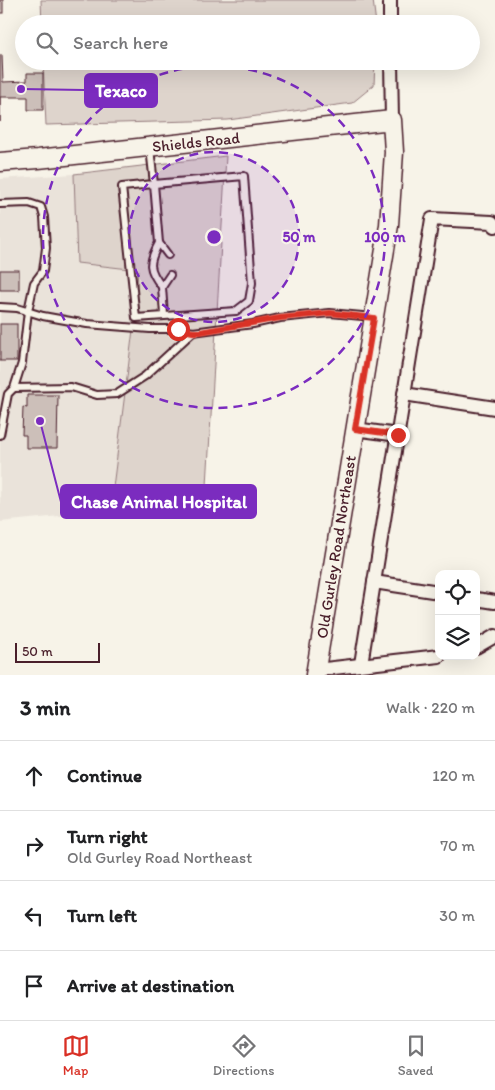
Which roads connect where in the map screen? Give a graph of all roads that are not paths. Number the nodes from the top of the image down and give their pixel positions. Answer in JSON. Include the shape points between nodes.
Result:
{"nodes":[{"id":1,"x":390,"y":0,"type":"edge"},
{"id":2,"x":390,"y":15,"type":"edge"},
{"id":3,"x":391,"y":70,"type":"edge"},
{"id":4,"x":392,"y":120,"type":"junction"},
{"id":5,"x":150,"y":147,"type":"junction"},
{"id":6,"x":0,"y":162,"type":"edge"},
{"id":7,"x":154,"y":184,"type":"junction"},
{"id":8,"x":0,"y":204,"type":"edge"},
{"id":9,"x":495,"y":226,"type":"edge"},
{"id":10,"x":159,"y":243,"type":"junction"},
{"id":11,"x":168,"y":255,"type":"dead end"},
{"id":12,"x":170,"y":276,"type":"dead end"},
{"id":13,"x":162,"y":288,"type":"junction"},
{"id":14,"x":0,"y":307,"type":"edge"},
{"id":15,"x":28,"y":311,"type":"junction"},
{"id":16,"x":164,"y":315,"type":"junction"},
{"id":17,"x":374,"y":318,"type":"junction"},
{"id":18,"x":193,"y":332,"type":"junction"},
{"id":19,"x":14,"y":388,"type":"junction"},
{"id":20,"x":404,"y":394,"type":"junction"},
{"id":21,"x":495,"y":408,"type":"edge"},
{"id":22,"x":355,"y":429,"type":"junction"},
{"id":23,"x":0,"y":435,"type":"edge"},
{"id":24,"x":398,"y":435,"type":"junction"},
{"id":25,"x":374,"y":582,"type":"junction"},
{"id":26,"x":435,"y":591,"type":"edge"},
{"id":27,"x":480,"y":599,"type":"edge"},
{"id":28,"x":495,"y":602,"type":"edge"},
{"id":29,"x":495,"y":636,"type":"edge"},
{"id":30,"x":480,"y":645,"type":"edge"},
{"id":31,"x":435,"y":656,"type":"edge"},
{"id":32,"x":361,"y":664,"type":"junction"},
{"id":33,"x":316,"y":673,"type":"edge"}],
"edges":[{"from":1,"to":2,"type":"street"},
{"from":3,"to":4,"type":"street","name":"Old Gurley Road Northeast"},
{"from":4,"to":5,"type":"street","name":"Shields Road"},
{"from":4,"to":17,"type":"street","name":"Old Gurley Road Northeast","via":[[394,152],[389,225]]},
{"from":5,"to":6,"type":"street","name":"Shields Road"},
{"from":5,"to":7,"type":"lane"},
{"from":7,"to":10,"type":"lane"},
{"from":7,"to":16,"type":"lane","via":[[122,187],[136,318]]},
{"from":7,"to":16,"type":"lane","via":[[244,176],[252,283],[249,301],[236,311]]},
{"from":8,"to":15,"type":"lane","via":[[41,206],[44,217],[46,248],[43,272],[34,283]]},
{"from":9,"to":20,"type":"street","via":[[492,222],[432,219]]},
{"from":10,"to":11,"type":"lane"},
{"from":10,"to":13,"type":"lane","via":[[151,258],[152,275]]},
{"from":12,"to":13,"type":"lane"},
{"from":13,"to":16,"type":"lane"},
{"from":14,"to":15,"type":"lane"},
{"from":15,"to":18,"type":"lane","via":[[87,324]]},
{"from":15,"to":19,"type":"lane","via":[[22,363]]},
{"from":17,"to":18,"type":"lane","via":[[330,313]]},
{"from":17,"to":22,"type":"street","name":"Old Gurley Road Northeast"},
{"from":18,"to":19,"type":"lane","via":[[145,376],[116,394],[97,395],[70,387]]},
{"from":19,"to":23,"type":"lane","via":[[8,394]]},
{"from":20,"to":21,"type":"street"},
{"from":20,"to":24,"type":"street"},
{"from":22,"to":24,"type":"street"},
{"from":22,"to":33,"type":"street","name":"Old Gurley Road Northeast"},
{"from":24,"to":25,"type":"street"},
{"from":25,"to":26,"type":"street"},
{"from":25,"to":32,"type":"street"},
{"from":27,"to":28,"type":"street"},
{"from":29,"to":30,"type":"street"},
{"from":31,"to":32,"type":"street"},
{"from":32,"to":33,"type":"street"}]}
